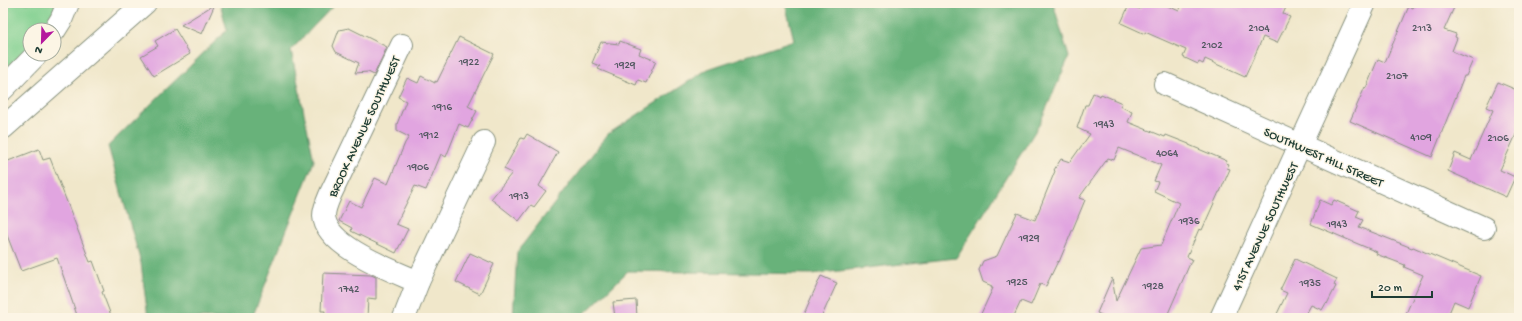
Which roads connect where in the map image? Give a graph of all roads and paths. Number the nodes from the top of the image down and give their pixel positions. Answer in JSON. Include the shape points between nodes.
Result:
{"nodes":[{"id":1,"x":68,"y":3,"type":"edge"},
{"id":2,"x":145,"y":3,"type":"edge"},
{"id":3,"x":1365,"y":3,"type":"edge"},
{"id":4,"x":60,"y":22,"type":"edge"},
{"id":5,"x":402,"y":45,"type":"dead end"},
{"id":6,"x":29,"y":62,"type":"edge"},
{"id":7,"x":1165,"y":84,"type":"dead end"},
{"id":8,"x":3,"y":89,"type":"edge"},
{"id":9,"x":3,"y":128,"type":"edge"},
{"id":10,"x":484,"y":142,"type":"dead end"},
{"id":11,"x":1301,"y":145,"type":"junction"},
{"id":12,"x":1484,"y":228,"type":"dead end"},
{"id":13,"x":418,"y":282,"type":"junction"},
{"id":14,"x":404,"y":318,"type":"edge"},
{"id":15,"x":1221,"y":318,"type":"edge"}],
"edges":[{"from":1,"to":4,"type":"street"},
{"from":2,"to":9,"type":"street"},
{"from":3,"to":11,"type":"street","name":"41ST AVENUE SOUTHWEST"},
{"from":5,"to":13,"type":"street","name":"BROOK AVENUE SOUTHWEST","via":[[326,203],[324,216],[329,232],[363,257]]},
{"from":6,"to":8,"type":"street"},
{"from":7,"to":11,"type":"street","name":"SOUTHWEST HILL STREET"},
{"from":10,"to":13,"type":"street"},
{"from":11,"to":12,"type":"street","name":"SOUTHWEST HILL STREET"},
{"from":11,"to":15,"type":"street","name":"41ST AVENUE SOUTHWEST"},
{"from":13,"to":14,"type":"street"}]}
